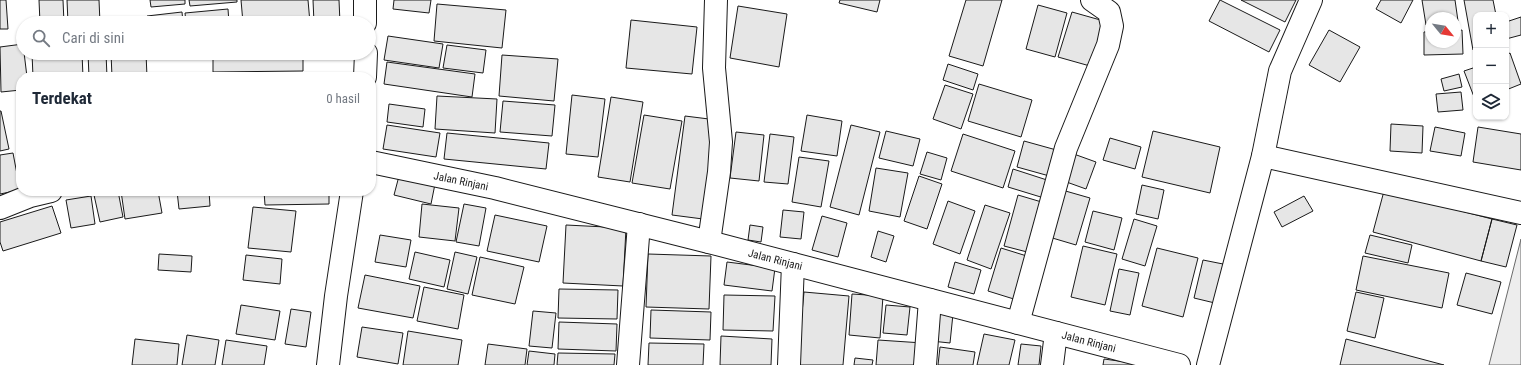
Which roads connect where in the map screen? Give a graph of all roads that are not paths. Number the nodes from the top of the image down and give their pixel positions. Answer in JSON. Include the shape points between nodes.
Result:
{"nodes":[{"id":1,"x":365,"y":0,"type":"edge"},
{"id":2,"x":716,"y":0,"type":"edge"},
{"id":3,"x":1092,"y":0,"type":"edge"},
{"id":4,"x":1309,"y":0,"type":"edge"},
{"id":5,"x":366,"y":16,"type":"edge"},
{"id":6,"x":366,"y":60,"type":"edge"},
{"id":7,"x":365,"y":72,"type":"edge"},
{"id":8,"x":1263,"y":156,"type":"junction"},
{"id":9,"x":376,"y":163,"type":"edge"},
{"id":10,"x":30,"y":196,"type":"edge"},
{"id":11,"x":351,"y":196,"type":"edge"},
{"id":12,"x":0,"y":208,"type":"edge"},
{"id":13,"x":1521,"y":213,"type":"edge"},
{"id":14,"x":639,"y":224,"type":"junction"},
{"id":15,"x":709,"y":242,"type":"junction"},
{"id":16,"x":793,"y":264,"type":"junction"},
{"id":17,"x":930,"y":300,"type":"junction"},
{"id":18,"x":1018,"y":323,"type":"junction"},
{"id":19,"x":1056,"y":333,"type":"junction"},
{"id":20,"x":328,"y":365,"type":"edge"},
{"id":21,"x":628,"y":365,"type":"edge"},
{"id":22,"x":789,"y":365,"type":"edge"},
{"id":23,"x":925,"y":365,"type":"edge"},
{"id":24,"x":1052,"y":365,"type":"edge"},
{"id":25,"x":1179,"y":365,"type":"edge"},
{"id":26,"x":1208,"y":365,"type":"edge"}],
"edges":[{"from":1,"to":5,"type":"street"},
{"from":2,"to":15,"type":"street","via":[[714,68],[721,142]]},
{"from":3,"to":18,"type":"street","via":[[1109,12],[1112,26],[1108,45],[1066,148]]},
{"from":4,"to":8,"type":"street","via":[[1280,71]]},
{"from":6,"to":7,"type":"street"},
{"from":8,"to":13,"type":"street"},
{"from":8,"to":26,"type":"street"},
{"from":9,"to":14,"type":"street","name":"Jalan Rinjani","via":[[495,188]]},
{"from":10,"to":12,"type":"street"},
{"from":11,"to":20,"type":"street"},
{"from":14,"to":15,"type":"street","name":"Jalan Rinjani"},
{"from":14,"to":21,"type":"street"},
{"from":15,"to":16,"type":"street","name":"Jalan Rinjani"},
{"from":16,"to":17,"type":"street","name":"Jalan Rinjani"},
{"from":16,"to":22,"type":"street"},
{"from":17,"to":18,"type":"street","name":"Jalan Rinjani"},
{"from":17,"to":23,"type":"street"},
{"from":18,"to":19,"type":"street","name":"Jalan Rinjani"},
{"from":19,"to":24,"type":"street"},
{"from":19,"to":25,"type":"street","name":"Jalan Rinjani"}]}
